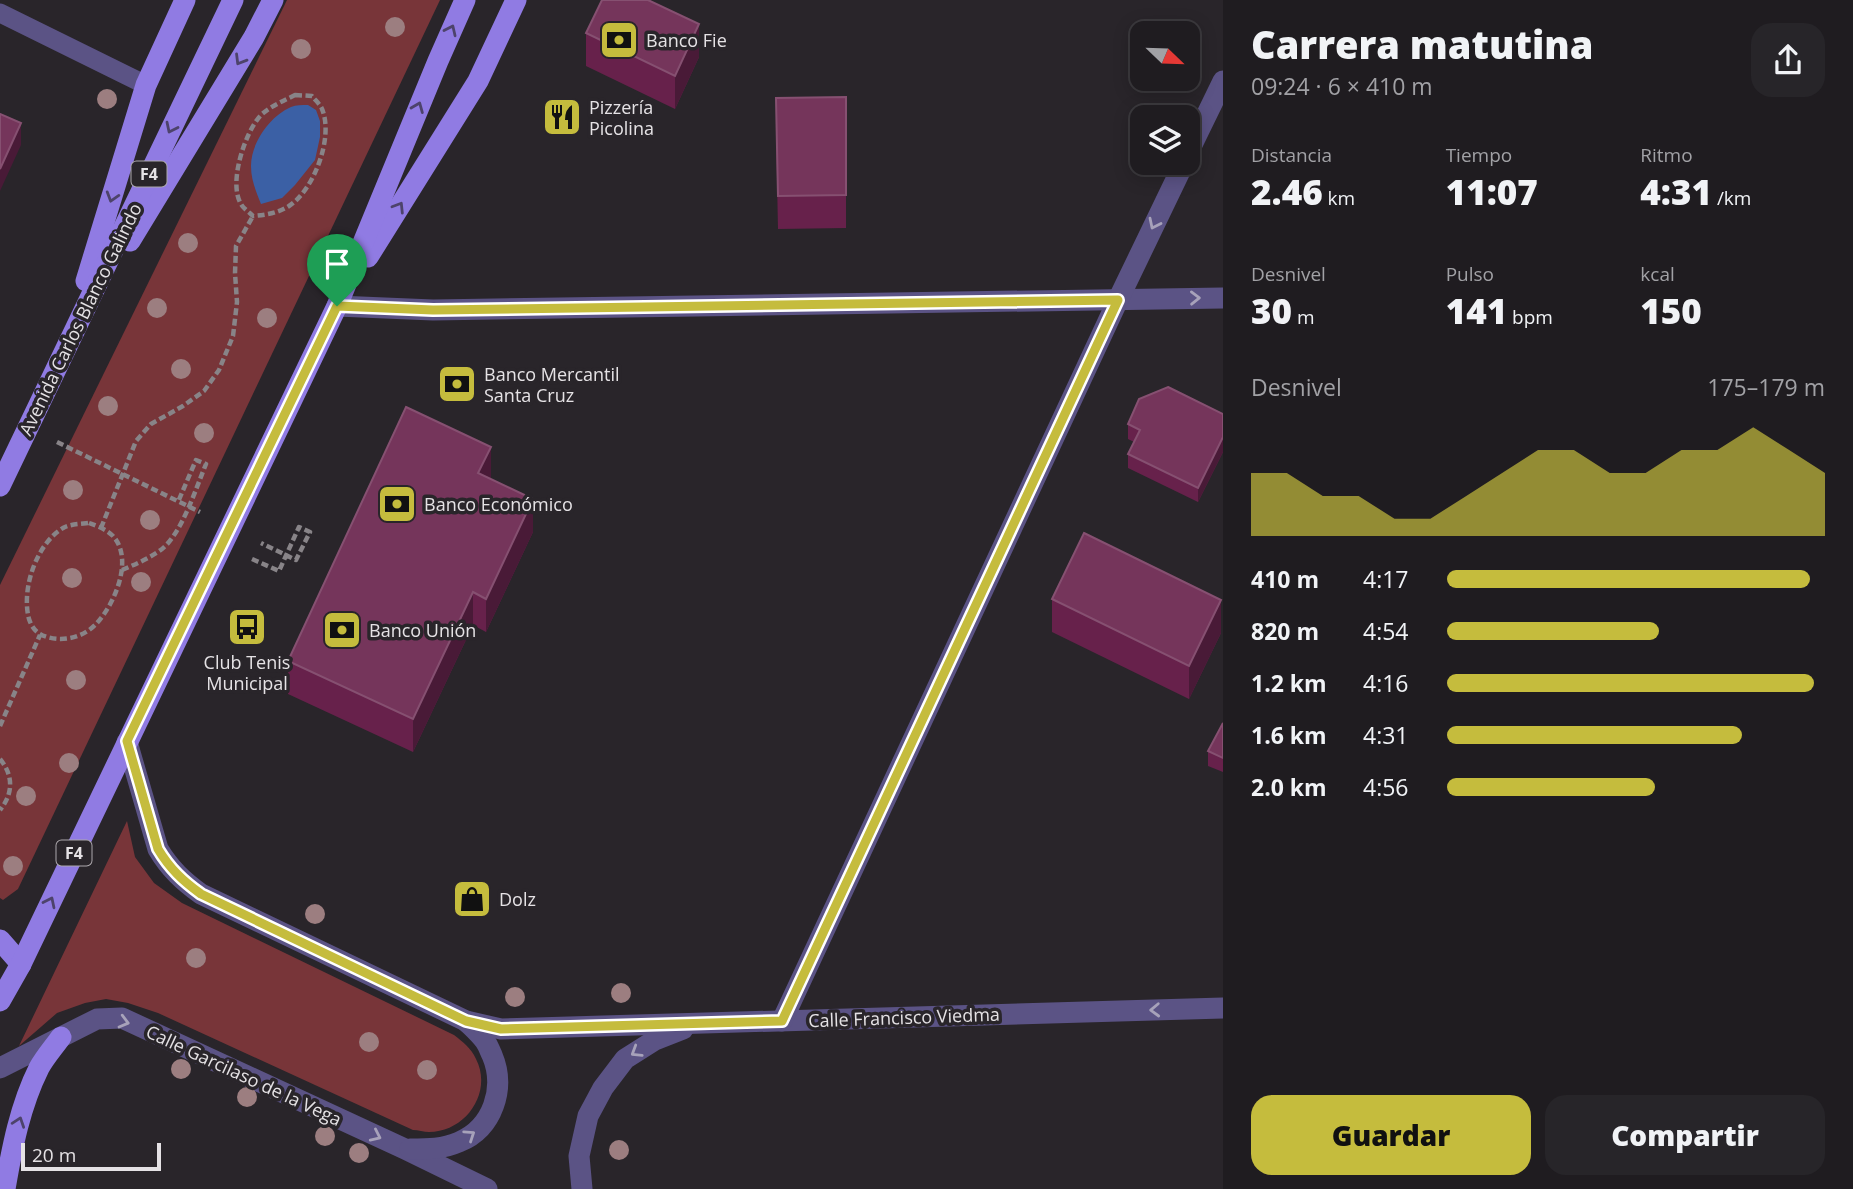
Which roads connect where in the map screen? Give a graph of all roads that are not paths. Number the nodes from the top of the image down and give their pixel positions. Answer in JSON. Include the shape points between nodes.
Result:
{"nodes":[{"id":1,"x":186,"y":0,"type":"edge"},
{"id":2,"x":233,"y":0,"type":"edge"},
{"id":3,"x":272,"y":0,"type":"edge"},
{"id":4,"x":465,"y":0,"type":"edge"},
{"id":5,"x":516,"y":0,"type":"edge"},
{"id":6,"x":0,"y":13,"type":"edge"},
{"id":7,"x":1223,"y":81,"type":"edge"},
{"id":8,"x":146,"y":85,"type":"junction"},
{"id":9,"x":1200,"y":128,"type":"edge"},
{"id":10,"x":1178,"y":175,"type":"edge"},
{"id":11,"x":1223,"y":298,"type":"edge"},
{"id":12,"x":1118,"y":300,"type":"junction"},
{"id":13,"x":337,"y":306,"type":"junction"},
{"id":14,"x":66,"y":348,"type":"junction"},
{"id":15,"x":0,"y":485,"type":"edge"},
{"id":16,"x":127,"y":741,"type":"junction"},
{"id":17,"x":0,"y":940,"type":"edge"},
{"id":18,"x":20,"y":964,"type":"junction"},
{"id":19,"x":0,"y":1001,"type":"edge"},
{"id":20,"x":1223,"y":1007,"type":"edge"},
{"id":21,"x":466,"y":1021,"type":"junction"},
{"id":22,"x":782,"y":1021,"type":"junction"},
{"id":23,"x":698,"y":1024,"type":"junction"},
{"id":24,"x":61,"y":1037,"type":"junction"},
{"id":25,"x":0,"y":1068,"type":"edge"},
{"id":26,"x":405,"y":1149,"type":"junction"},
{"id":27,"x":5,"y":1189,"type":"edge"},
{"id":28,"x":487,"y":1189,"type":"edge"},
{"id":29,"x":582,"y":1189,"type":"edge"}],
"edges":[{"from":1,"to":8,"type":"main road"},
{"from":2,"to":14,"type":"main road","name":"Avenida Carlos Blanco Galindo","number":"F4","one_way":true},
{"from":3,"to":14,"type":"main road","one_way":true},
{"from":13,"to":4,"type":"main road","number":"F4","one_way":true},
{"from":13,"to":5,"type":"main road","one_way":true,"via":[[478,81]]},
{"from":6,"to":8,"type":"lane"},
{"from":7,"to":9,"type":"street"},
{"from":8,"to":14,"type":"main road","one_way":true},
{"from":10,"to":12,"type":"street","one_way":true},
{"from":12,"to":11,"type":"street","one_way":true},
{"from":12,"to":13,"type":"street","via":[[433,310]]},
{"from":12,"to":22,"type":"street"},
{"from":13,"to":16,"type":"main road","number":"F4"},
{"from":14,"to":15,"type":"main road","name":"Avenida Carlos Blanco Galindo","number":"F4"},
{"from":18,"to":16,"type":"main road","number":"F4","one_way":true},
{"from":16,"to":21,"type":"street","name":"Calle Francisco Viedma","via":[[158,849],[181,880],[201,894]]},
{"from":17,"to":18,"type":"main road"},
{"from":18,"to":19,"type":"main road","number":"F4"},
{"from":20,"to":22,"type":"street","name":"Calle Francisco Viedma","one_way":true},
{"from":21,"to":23,"type":"street","name":"Calle Francisco Viedma","via":[[501,1029]]},
{"from":26,"to":21,"type":"street","one_way":true,"via":[[439,1149],[461,1141],[479,1129],[492,1112],[499,1090],[497,1068],[486,1042]]},
{"from":22,"to":23,"type":"street","name":"Calle Francisco Viedma"},
{"from":23,"to":29,"type":"street","one_way":true,"via":[[655,1040],[625,1059],[603,1088],[588,1116],[579,1156]]},
{"from":24,"to":25,"type":"street","name":"Calle Garcilaso de la Vega"},
{"from":24,"to":26,"type":"street","name":"Calle Garcilaso de la Vega","one_way":true,"via":[[97,1019],[122,1018]]},
{"from":27,"to":24,"type":"main road","one_way":true,"via":[[13,1141],[32,1086]]},
{"from":26,"to":28,"type":"street","name":"Calle Garcilaso de la Vega"}]}
